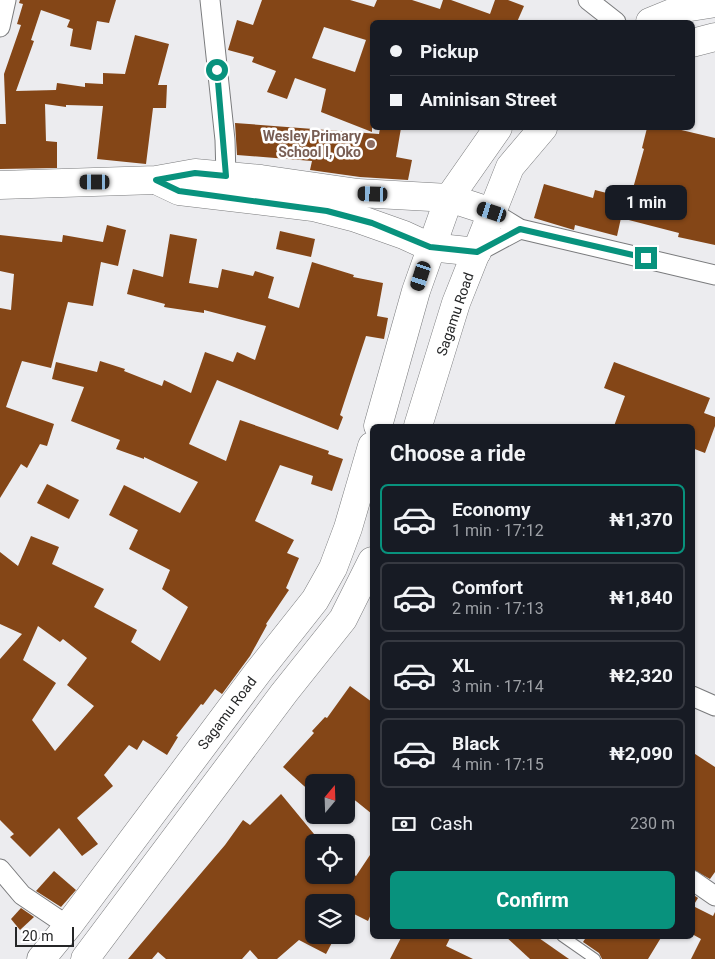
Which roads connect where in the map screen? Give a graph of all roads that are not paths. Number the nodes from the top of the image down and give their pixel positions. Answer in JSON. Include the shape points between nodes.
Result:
{"nodes":[{"id":1,"x":6,"y":0,"type":"edge"},
{"id":2,"x":210,"y":0,"type":"edge"},
{"id":3,"x":588,"y":0,"type":"edge"},
{"id":4,"x":715,"y":3,"type":"edge"},
{"id":5,"x":684,"y":4,"type":"edge"},
{"id":6,"x":613,"y":20,"type":"edge"},
{"id":7,"x":654,"y":20,"type":"edge"},
{"id":8,"x":0,"y":27,"type":"edge"},
{"id":9,"x":715,"y":37,"type":"edge"},
{"id":10,"x":695,"y":42,"type":"edge"},
{"id":11,"x":497,"y":130,"type":"edge"},
{"id":12,"x":541,"y":130,"type":"edge"},
{"id":13,"x":226,"y":176,"type":"junction"},
{"id":14,"x":156,"y":180,"type":"junction"},
{"id":15,"x":0,"y":185,"type":"edge"},
{"id":16,"x":449,"y":198,"type":"junction"},
{"id":17,"x":492,"y":212,"type":"junction"},
{"id":18,"x":520,"y":229,"type":"junction"},
{"id":19,"x":430,"y":247,"type":"junction"},
{"id":20,"x":477,"y":252,"type":"junction"},
{"id":21,"x":715,"y":275,"type":"edge"},
{"id":22,"x":379,"y":424,"type":"edge"},
{"id":23,"x":419,"y":424,"type":"edge"},
{"id":24,"x":370,"y":453,"type":"edge"},
{"id":25,"x":370,"y":564,"type":"edge"},
{"id":26,"x":695,"y":697,"type":"edge"},
{"id":27,"x":715,"y":706,"type":"edge"},
{"id":28,"x":0,"y":869,"type":"edge"},
{"id":29,"x":695,"y":882,"type":"edge"},
{"id":30,"x":715,"y":896,"type":"edge"},
{"id":31,"x":68,"y":926,"type":"junction"},
{"id":32,"x":566,"y":939,"type":"edge"},
{"id":33,"x":41,"y":959,"type":"edge"},
{"id":34,"x":85,"y":959,"type":"edge"},
{"id":35,"x":595,"y":959,"type":"edge"}],
"edges":[{"from":1,"to":8,"type":"street"},
{"from":2,"to":13,"type":"street"},
{"from":3,"to":6,"type":"street"},
{"from":4,"to":5,"type":"main road"},
{"from":5,"to":7,"type":"main road"},
{"from":9,"to":10,"type":"main road"},
{"from":11,"to":16,"type":"main road"},
{"from":12,"to":17,"type":"main road","name":"Sagamu Road","via":[[510,167]]},
{"from":13,"to":14,"type":"main road","via":[[195,173]]},
{"from":13,"to":16,"type":"main road","via":[[358,193]]},
{"from":14,"to":15,"type":"main road"},
{"from":14,"to":19,"type":"main road","via":[[179,191],[313,207],[404,235]]},
{"from":16,"to":17,"type":"main road"},
{"from":16,"to":19,"type":"main road"},
{"from":17,"to":18,"type":"street"},
{"from":17,"to":20,"type":"main road","name":"Sagamu Road"},
{"from":18,"to":20,"type":"street"},
{"from":18,"to":21,"type":"street"},
{"from":19,"to":20,"type":"main road"},
{"from":19,"to":22,"type":"main road"},
{"from":20,"to":23,"type":"main road","name":"Sagamu Road","via":[[456,303]]},
{"from":24,"to":31,"type":"main road","name":"Sagamu Road","via":[[342,544],[315,600]]},
{"from":25,"to":34,"type":"main road","via":[[343,619]]},
{"from":26,"to":27,"type":"street"},
{"from":28,"to":31,"type":"street","via":[[22,896]]},
{"from":29,"to":30,"type":"street"},
{"from":31,"to":33,"type":"main road","name":"Sagamu Road"},
{"from":32,"to":35,"type":"lane"}]}
